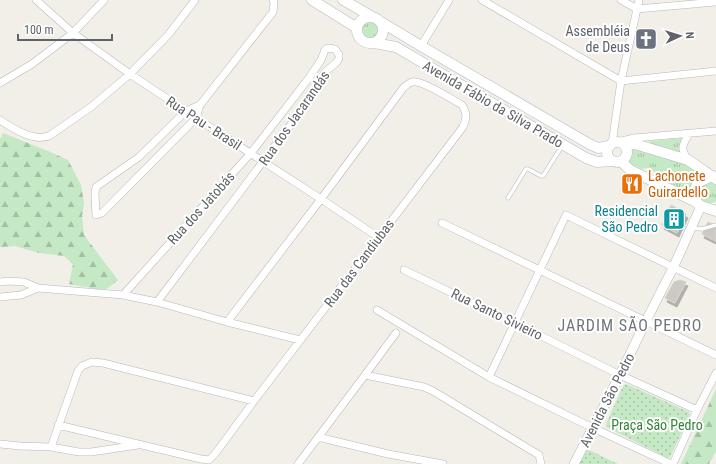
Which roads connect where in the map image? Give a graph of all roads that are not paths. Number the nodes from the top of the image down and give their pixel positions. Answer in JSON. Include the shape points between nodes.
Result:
{"nodes":[{"id":1,"x":36,"y":0,"type":"edge"},
{"id":2,"x":104,"y":0,"type":"edge"},
{"id":3,"x":195,"y":0,"type":"edge"},
{"id":4,"x":273,"y":0,"type":"edge"},
{"id":5,"x":312,"y":0,"type":"edge"},
{"id":6,"x":343,"y":0,"type":"edge"},
{"id":7,"x":449,"y":0,"type":"edge"},
{"id":8,"x":482,"y":0,"type":"edge"},
{"id":9,"x":621,"y":0,"type":"edge"},
{"id":10,"x":639,"y":0,"type":"edge"},
{"id":11,"x":716,"y":2,"type":"edge"},
{"id":12,"x":637,"y":9,"type":"junction"},
{"id":13,"x":371,"y":16,"type":"junction"},
{"id":14,"x":381,"y":22,"type":"junction"},
{"id":15,"x":357,"y":28,"type":"junction"},
{"id":16,"x":73,"y":33,"type":"junction"},
{"id":17,"x":374,"y":43,"type":"junction"},
{"id":18,"x":421,"y":46,"type":"junction"},
{"id":19,"x":336,"y":49,"type":"joint"},
{"id":20,"x":716,"y":71,"type":"edge"},
{"id":21,"x":130,"y":74,"type":"junction"},
{"id":22,"x":621,"y":81,"type":"junction"},
{"id":23,"x":0,"y":83,"type":"edge"},
{"id":24,"x":200,"y":106,"type":"junction"},
{"id":25,"x":186,"y":111,"type":"junction"},
{"id":26,"x":196,"y":118,"type":"junction"},
{"id":27,"x":0,"y":120,"type":"edge"},
{"id":28,"x":716,"y":131,"type":"edge"},
{"id":29,"x":689,"y":134,"type":"junction"},
{"id":30,"x":615,"y":144,"type":"junction"},
{"id":31,"x":563,"y":145,"type":"junction"},
{"id":32,"x":251,"y":153,"type":"junction"},
{"id":33,"x":688,"y":160,"type":"junction"},
{"id":34,"x":264,"y":161,"type":"junction"},
{"id":35,"x":617,"y":161,"type":"junction"},
{"id":36,"x":714,"y":178,"type":"edge"},
{"id":37,"x":508,"y":198,"type":"dead end"},
{"id":38,"x":321,"y":199,"type":"junction"},
{"id":39,"x":708,"y":207,"type":"edge"},
{"id":40,"x":442,"y":223,"type":"dead end"},
{"id":41,"x":716,"y":225,"type":"edge"},
{"id":42,"x":691,"y":228,"type":"junction"},
{"id":43,"x":378,"y":237,"type":"junction"},
{"id":44,"x":673,"y":268,"type":"junction"},
{"id":45,"x":404,"y":270,"type":"dead end"},
{"id":46,"x":540,"y":270,"type":"junction"},
{"id":47,"x":0,"y":282,"type":"edge"},
{"id":48,"x":38,"y":288,"type":"junction"},
{"id":49,"x":716,"y":288,"type":"edge"},
{"id":50,"x":123,"y":295,"type":"junction"},
{"id":51,"x":0,"y":297,"type":"edge"},
{"id":52,"x":157,"y":302,"type":"junction"},
{"id":53,"x":377,"y":310,"type":"dead end"},
{"id":54,"x":646,"y":321,"type":"junction"},
{"id":55,"x":227,"y":322,"type":"junction"},
{"id":56,"x":515,"y":323,"type":"junction"},
{"id":57,"x":396,"y":333,"type":"dead end"},
{"id":58,"x":300,"y":340,"type":"junction"},
{"id":59,"x":716,"y":355,"type":"edge"},
{"id":60,"x":716,"y":373,"type":"edge"},
{"id":61,"x":365,"y":375,"type":"junction"},
{"id":62,"x":620,"y":375,"type":"junction"},
{"id":63,"x":489,"y":376,"type":"junction"},
{"id":64,"x":254,"y":401,"type":"junction"},
{"id":65,"x":697,"y":410,"type":"junction"},
{"id":66,"x":58,"y":425,"type":"junction"},
{"id":67,"x":593,"y":428,"type":"junction"},
{"id":68,"x":318,"y":437,"type":"junction"},
{"id":69,"x":0,"y":444,"type":"edge"},
{"id":70,"x":142,"y":445,"type":"junction"},
{"id":71,"x":51,"y":447,"type":"junction"},
{"id":72,"x":413,"y":462,"type":"edge"},
{"id":73,"x":298,"y":464,"type":"edge"},
{"id":74,"x":443,"y":464,"type":"edge"},
{"id":75,"x":541,"y":464,"type":"edge"},
{"id":76,"x":574,"y":464,"type":"edge"},
{"id":77,"x":672,"y":464,"type":"edge"}],
"edges":[{"from":1,"to":16,"type":"street","name":"Rua Pau - Brasil"},
{"from":2,"to":16,"type":"street"},
{"from":3,"to":21,"type":"street","via":[[169,34]]},
{"from":4,"to":24,"type":"street","via":[[273,12]]},
{"from":5,"to":15,"type":"main road"},
{"from":6,"to":13,"type":"main road"},
{"from":7,"to":18,"type":"street"},
{"from":8,"to":22,"type":"street"},
{"from":9,"to":12,"type":"street"},
{"from":10,"to":12,"type":"street"},
{"from":11,"to":12,"type":"street"},
{"from":12,"to":22,"type":"street"},
{"from":13,"to":14,"type":"main road"},
{"from":13,"to":15,"type":"main road","via":[[363,18]]},
{"from":14,"to":17,"type":"main road","via":[[384,27],[383,34]]},
{"from":14,"to":18,"type":"main road","name":"Avenida Fábio da Silva Prado"},
{"from":15,"to":17,"type":"main road","via":[[362,40]]},
{"from":16,"to":21,"type":"street","name":"Rua Pau - Brasil"},
{"from":16,"to":23,"type":"street","via":[[32,64]]},
{"from":17,"to":31,"type":"main road","name":"Avenida Fábio da Silva Prado","via":[[396,47]]},
{"from":18,"to":30,"type":"main road","name":"Avenida Fábio da Silva Prado","via":[[591,145],[598,148]]},
{"from":19,"to":32,"type":"street","name":"Rua dos Jatobás","via":[[325,50],[309,78]]},
{"from":19,"to":34,"type":"street","name":"Rua dos Jacarandás","via":[[339,55],[337,62],[325,72],[314,94]]},
{"from":20,"to":22,"type":"street"},
{"from":21,"to":25,"type":"street","name":"Rua Pau - Brasil"},
{"from":21,"to":27,"type":"street","via":[[91,107],[49,136],[35,137]]},
{"from":22,"to":30,"type":"street"},
{"from":24,"to":25,"type":"street"},
{"from":24,"to":26,"type":"street"},
{"from":25,"to":26,"type":"street","name":"Rua Pau - Brasil"},
{"from":25,"to":26,"type":"street","via":[[139,157],[96,187],[96,215],[102,213]]},
{"from":26,"to":32,"type":"street","name":"Rua Pau - Brasil"},
{"from":28,"to":29,"type":"street"},
{"from":29,"to":30,"type":"street","via":[[634,138]]},
{"from":29,"to":33,"type":"street","via":[[683,143],[682,152]]},
{"from":30,"to":33,"type":"main road","name":"Avenida Fábio da Silva Prado","via":[[635,144]]},
{"from":30,"to":35,"type":"main road","via":[[607,154],[610,159]]},
{"from":30,"to":35,"type":"main road","via":[[624,145],[627,150],[626,157]]},
{"from":31,"to":35,"type":"main road","name":"Avenida Fábio da Silva Prado","via":[[597,162]]},
{"from":31,"to":37,"type":"lane","via":[[543,176],[526,169]]},
{"from":32,"to":34,"type":"street","name":"Rua Pau - Brasil"},
{"from":32,"to":50,"type":"street","name":"Rua dos Jatobás"},
{"from":33,"to":36,"type":"main road","name":"Avenida Fábio da Silva Prado"},
{"from":34,"to":38,"type":"street","name":"Rua Pau - Brasil"},
{"from":34,"to":52,"type":"street","name":"Rua dos Jacarandás"},
{"from":35,"to":39,"type":"main road","via":[[630,170]]},
{"from":36,"to":39,"type":"main road","via":[[701,181],[695,190]]},
{"from":38,"to":43,"type":"street","name":"Rua Pau - Brasil"},
{"from":38,"to":43,"type":"street","name":"Rua das Candiubas","via":[[409,83],[425,84],[462,105],[466,116],[463,127]]},
{"from":38,"to":55,"type":"street"},
{"from":39,"to":42,"type":"street","name":"Avenida São Pedro"},
{"from":40,"to":46,"type":"street"},
{"from":41,"to":42,"type":"lane","via":[[702,229]]},
{"from":42,"to":44,"type":"street","name":"Avenida São Pedro"},
{"from":43,"to":58,"type":"street","name":"Rua das Candiubas"},
{"from":44,"to":46,"type":"street","via":[[566,215]]},
{"from":44,"to":49,"type":"street"},
{"from":44,"to":54,"type":"street","name":"Avenida São Pedro"},
{"from":45,"to":56,"type":"street","name":"Rua Santo Sivieiro"},
{"from":46,"to":54,"type":"street"},
{"from":46,"to":56,"type":"street"},
{"from":47,"to":48,"type":"street","via":[[24,282]]},
{"from":48,"to":50,"type":"street"},
{"from":48,"to":51,"type":"street","via":[[21,295]]},
{"from":50,"to":52,"type":"street"},
{"from":52,"to":55,"type":"street"},
{"from":53,"to":63,"type":"street"},
{"from":54,"to":59,"type":"street"},
{"from":54,"to":62,"type":"street","name":"Avenida São Pedro"},
{"from":55,"to":58,"type":"street"},
{"from":56,"to":62,"type":"street","name":"Rua Santo Sivieiro"},
{"from":56,"to":63,"type":"street"},
{"from":57,"to":61,"type":"street"},
{"from":58,"to":64,"type":"street","name":"Rua das Candiubas"},
{"from":60,"to":65,"type":"street"},
{"from":61,"to":68,"type":"street"},
{"from":61,"to":75,"type":"street","via":[[433,391],[539,455]]},
{"from":62,"to":65,"type":"street","name":"Rua Santo Sivieiro"},
{"from":62,"to":67,"type":"street","name":"Avenida São Pedro"},
{"from":63,"to":67,"type":"street"},
{"from":64,"to":66,"type":"street","via":[[92,362],[82,366],[78,371]]},
{"from":64,"to":70,"type":"street","name":"Rua das Candiubas","via":[[209,460]]},
{"from":65,"to":77,"type":"street"},
{"from":66,"to":70,"type":"street"},
{"from":66,"to":71,"type":"street"},
{"from":67,"to":76,"type":"street","name":"Avenida São Pedro"},
{"from":67,"to":77,"type":"street"},
{"from":68,"to":72,"type":"street"},
{"from":68,"to":73,"type":"street"},
{"from":69,"to":71,"type":"street"},
{"from":70,"to":71,"type":"street","via":[[91,452]]},
{"from":72,"to":74,"type":"street"}]}
